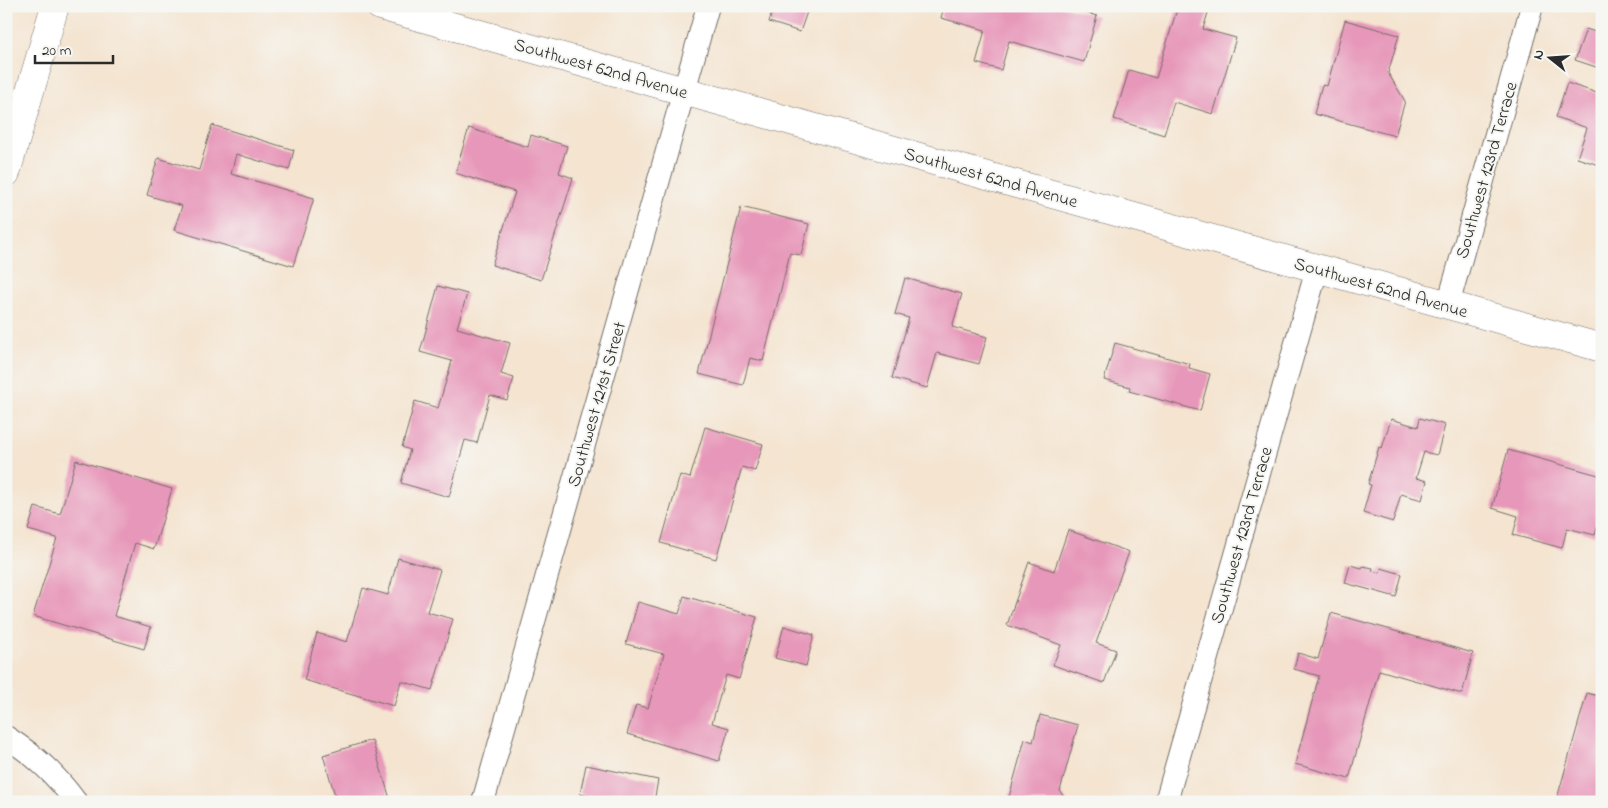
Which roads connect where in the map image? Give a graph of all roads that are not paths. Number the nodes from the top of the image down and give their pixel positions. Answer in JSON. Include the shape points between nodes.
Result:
{"nodes":[{"id":1,"x":55,"y":6,"type":"edge"},
{"id":2,"x":380,"y":6,"type":"edge"},
{"id":3,"x":708,"y":6,"type":"edge"},
{"id":4,"x":1532,"y":6,"type":"edge"},
{"id":5,"x":684,"y":92,"type":"junction"},
{"id":6,"x":6,"y":172,"type":"edge"},
{"id":7,"x":1317,"y":269,"type":"junction"},
{"id":8,"x":1448,"y":305,"type":"junction"},
{"id":9,"x":1602,"y":348,"type":"edge"},
{"id":10,"x":6,"y":737,"type":"edge"},
{"id":11,"x":76,"y":802,"type":"edge"},
{"id":12,"x":483,"y":802,"type":"edge"},
{"id":13,"x":1166,"y":802,"type":"edge"}],
"edges":[{"from":1,"to":6,"type":"street"},
{"from":2,"to":5,"type":"street","name":"Southwest 62nd Avenue"},
{"from":3,"to":5,"type":"street","name":"Southwest 121st Street"},
{"from":4,"to":8,"type":"street","name":"Southwest 123rd Terrace"},
{"from":5,"to":7,"type":"street","name":"Southwest 62nd Avenue"},
{"from":5,"to":12,"type":"street","name":"Southwest 121st Street"},
{"from":7,"to":8,"type":"street","name":"Southwest 62nd Avenue"},
{"from":7,"to":13,"type":"street","name":"Southwest 123rd Terrace"},
{"from":8,"to":9,"type":"street","name":"Southwest 62nd Avenue"},
{"from":10,"to":11,"type":"street","via":[[50,770]]}]}
